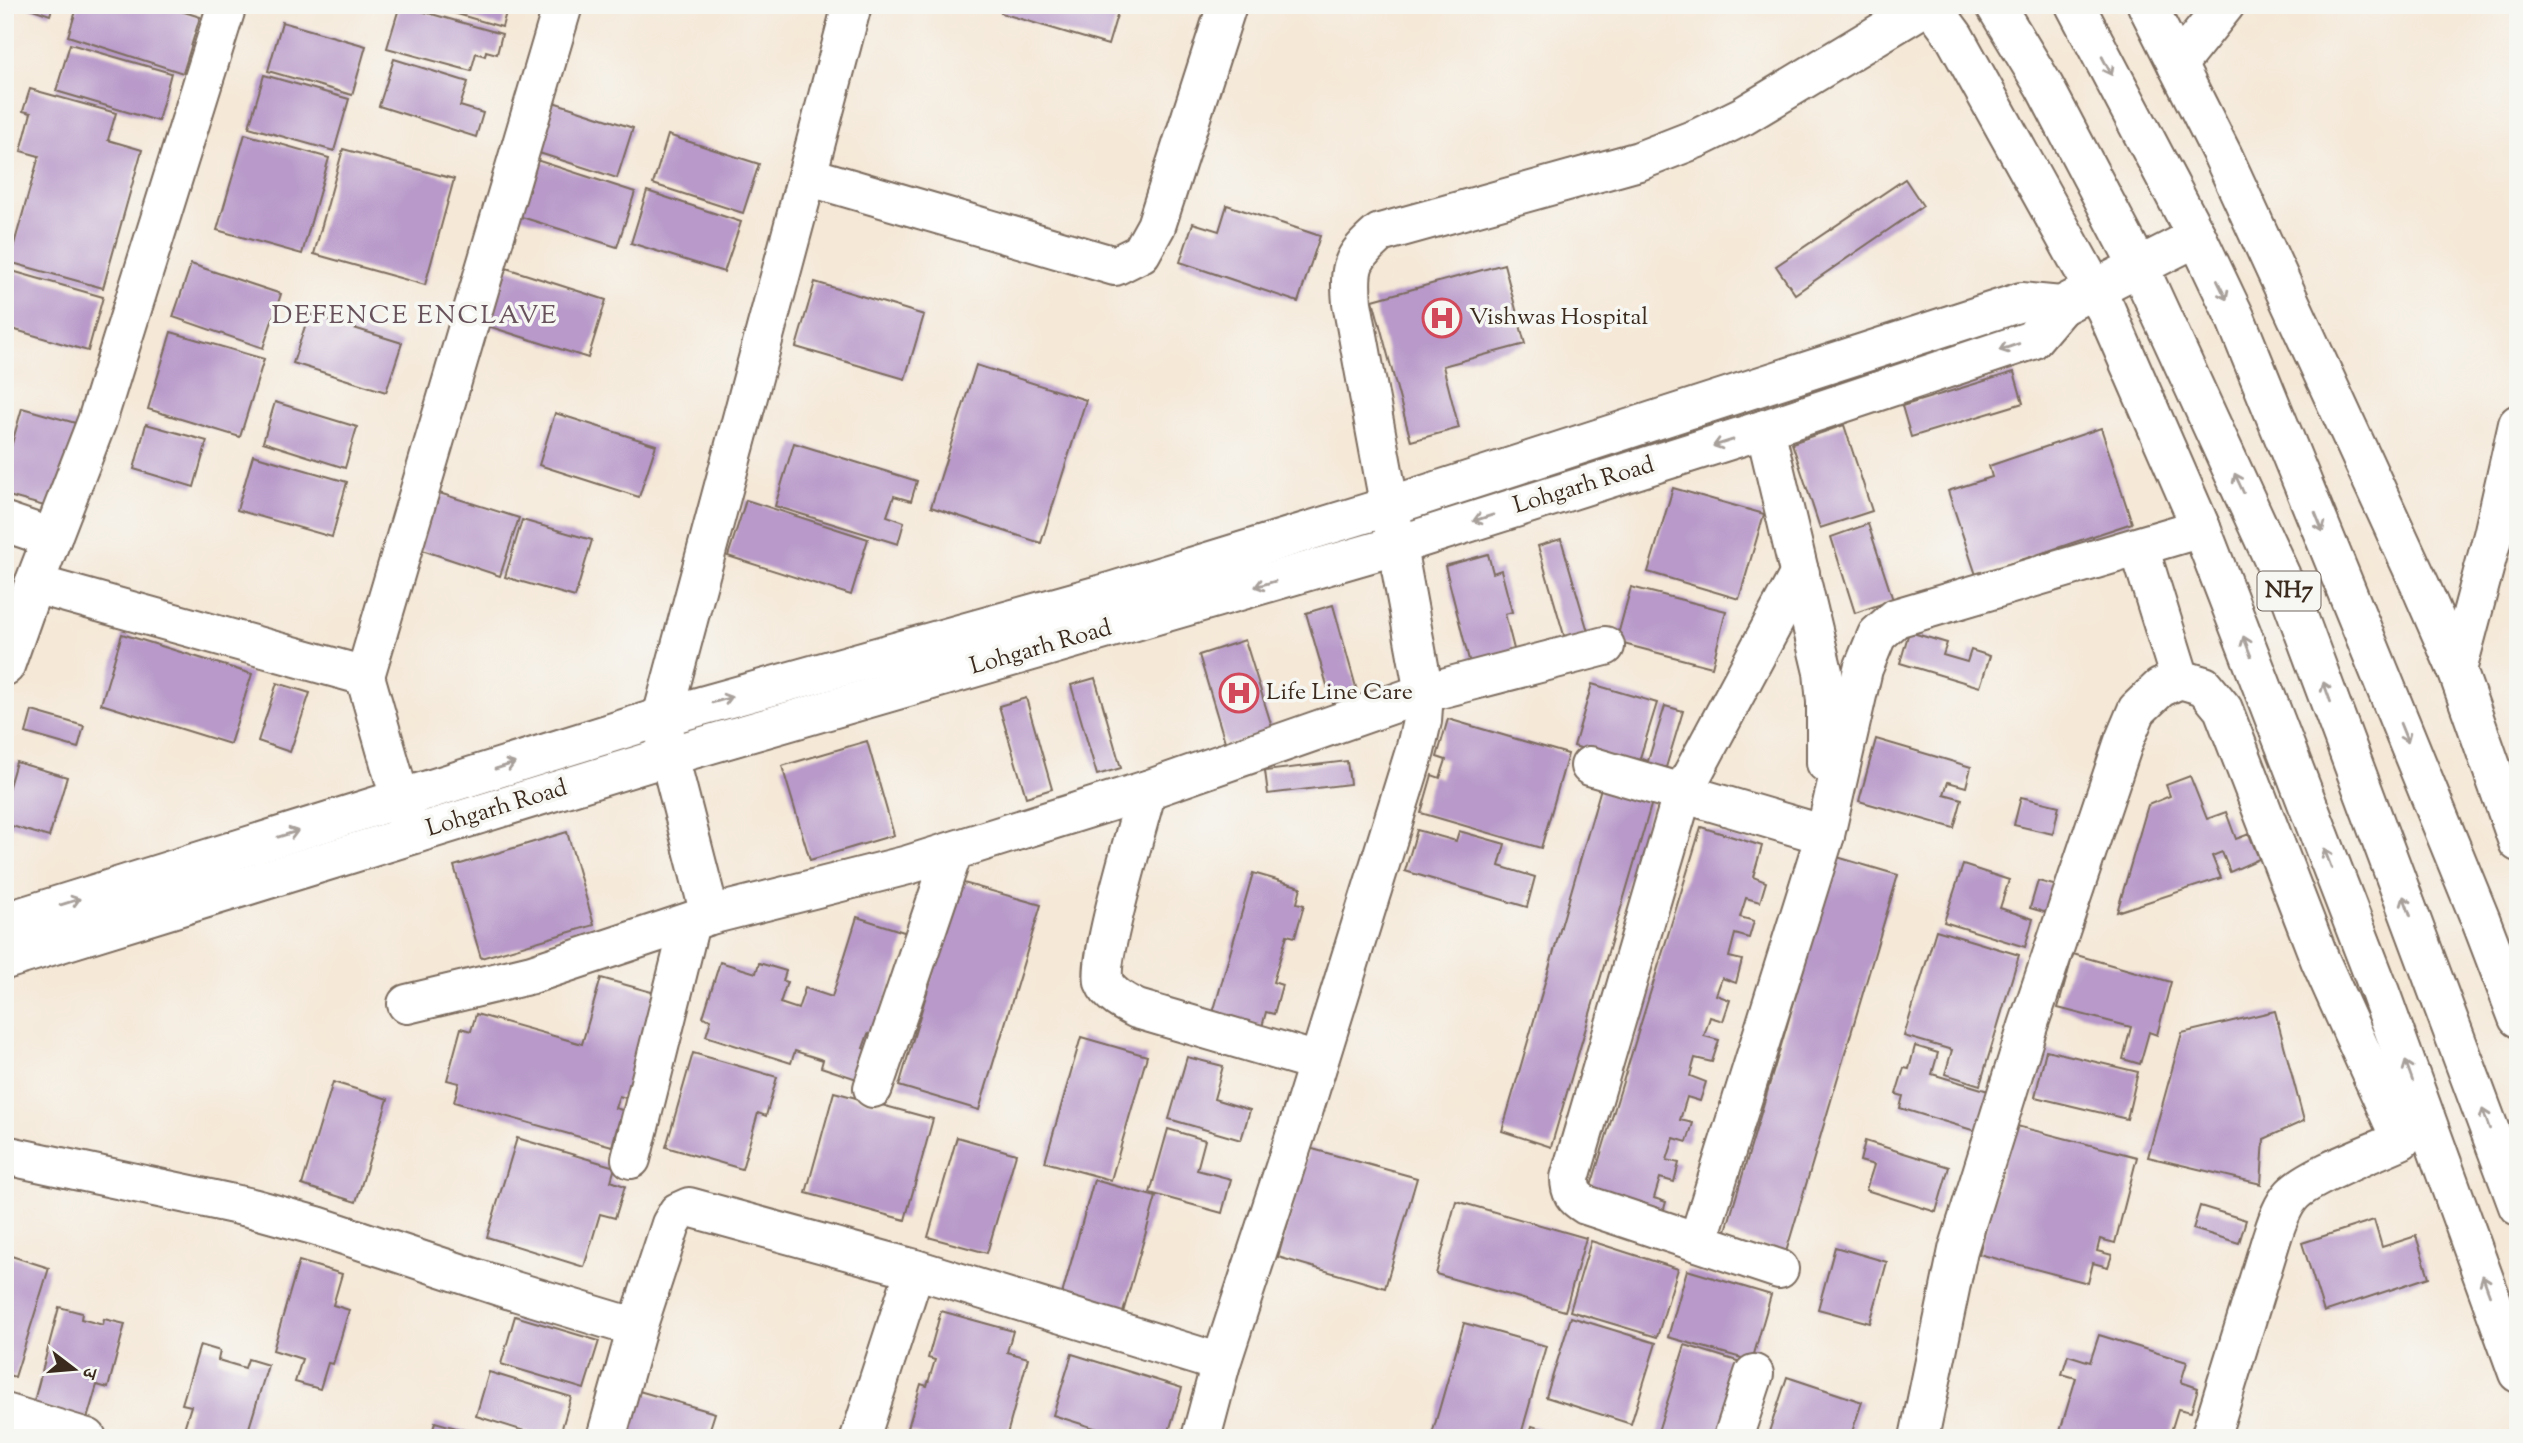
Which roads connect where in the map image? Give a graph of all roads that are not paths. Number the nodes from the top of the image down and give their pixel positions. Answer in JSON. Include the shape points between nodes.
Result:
{"nodes":[{"id":1,"x":227,"y":5,"type":"edge"},
{"id":2,"x":564,"y":5,"type":"edge"},
{"id":3,"x":852,"y":5,"type":"edge"},
{"id":4,"x":1227,"y":5,"type":"edge"},
{"id":5,"x":1929,"y":5,"type":"edge"},
{"id":6,"x":1995,"y":5,"type":"edge"},
{"id":7,"x":2075,"y":5,"type":"edge"},
{"id":8,"x":2147,"y":5,"type":"edge"},
{"id":9,"x":2225,"y":5,"type":"edge"},
{"id":10,"x":2178,"y":65,"type":"junction"},
{"id":11,"x":807,"y":176,"type":"junction"},
{"id":12,"x":2197,"y":237,"type":"junction"},
{"id":13,"x":2139,"y":267,"type":"junction"},
{"id":14,"x":2094,"y":289,"type":"junction"},
{"id":15,"x":2061,"y":306,"type":"junction"},
{"id":16,"x":2518,"y":424,"type":"edge"},
{"id":17,"x":1765,"y":429,"type":"junction"},
{"id":18,"x":1391,"y":506,"type":"junction"},
{"id":19,"x":5,"y":522,"type":"edge"},
{"id":20,"x":2201,"y":528,"type":"junction"},
{"id":21,"x":52,"y":538,"type":"junction"},
{"id":22,"x":1398,"y":545,"type":"junction"},
{"id":23,"x":2138,"y":547,"type":"junction"},
{"id":24,"x":1800,"y":573,"type":"junction"},
{"id":25,"x":34,"y":584,"type":"junction"},
{"id":26,"x":1813,"y":627,"type":"junction"},
{"id":27,"x":1605,"y":646,"type":"dead end"},
{"id":28,"x":1871,"y":652,"type":"junction"},
{"id":29,"x":5,"y":666,"type":"edge"},
{"id":30,"x":2457,"y":670,"type":"junction"},
{"id":31,"x":365,"y":676,"type":"junction"},
{"id":32,"x":2180,"y":679,"type":"junction"},
{"id":33,"x":1424,"y":693,"type":"junction"},
{"id":34,"x":662,"y":717,"type":"junction"},
{"id":35,"x":669,"y":756,"type":"junction"},
{"id":36,"x":1590,"y":766,"type":"dead end"},
{"id":37,"x":1147,"y":790,"type":"junction"},
{"id":38,"x":1683,"y":792,"type":"junction"},
{"id":39,"x":400,"y":799,"type":"junction"},
{"id":40,"x":1825,"y":835,"type":"junction"},
{"id":41,"x":411,"y":836,"type":"junction"},
{"id":42,"x":2518,"y":842,"type":"edge"},
{"id":43,"x":953,"y":852,"type":"junction"},
{"id":44,"x":700,"y":919,"type":"junction"},
{"id":45,"x":5,"y":922,"type":"edge"},
{"id":46,"x":5,"y":960,"type":"edge"},
{"id":47,"x":407,"y":1004,"type":"dead end"},
{"id":48,"x":2518,"y":1018,"type":"edge"},
{"id":49,"x":1318,"y":1062,"type":"junction"},
{"id":50,"x":873,"y":1088,"type":"dead end"},
{"id":51,"x":2416,"y":1135,"type":"junction"},
{"id":52,"x":5,"y":1155,"type":"edge"},
{"id":53,"x":631,"y":1160,"type":"dead end"},
{"id":54,"x":2518,"y":1206,"type":"edge"},
{"id":55,"x":1698,"y":1241,"type":"junction"},
{"id":56,"x":915,"y":1269,"type":"junction"},
{"id":57,"x":1779,"y":1269,"type":"dead end"},
{"id":58,"x":637,"y":1328,"type":"junction"},
{"id":59,"x":1221,"y":1363,"type":"junction"},
{"id":60,"x":2518,"y":1373,"type":"edge"},
{"id":61,"x":1754,"y":1374,"type":"dead end"},
{"id":62,"x":5,"y":1413,"type":"edge"},
{"id":63,"x":50,"y":1432,"type":"edge"},
{"id":64,"x":87,"y":1438,"type":"edge"},
{"id":65,"x":606,"y":1438,"type":"edge"},
{"id":66,"x":860,"y":1438,"type":"edge"},
{"id":67,"x":1201,"y":1438,"type":"edge"},
{"id":68,"x":1733,"y":1438,"type":"edge"},
{"id":69,"x":1919,"y":1438,"type":"edge"},
{"id":70,"x":2210,"y":1438,"type":"edge"}],
"edges":[{"from":1,"to":21,"type":"main road","via":[[97,421]]},
{"from":2,"to":31,"type":"main road"},
{"from":3,"to":11,"type":"main road"},
{"from":4,"to":11,"type":"main road","via":[[1156,226],[1141,253],[1115,266]]},
{"from":5,"to":14,"type":"main road","via":[[1954,36]]},
{"from":5,"to":18,"type":"main road","via":[[1698,138],[1639,162],[1380,233],[1361,250],[1350,274],[1352,303]]},
{"from":6,"to":13,"type":"main road","number":"NH7","via":[[2044,86]]},
{"from":7,"to":12,"type":"main road","number":"NH7","one_way":true},
{"from":8,"to":10,"type":"main road"},
{"from":9,"to":10,"type":"main road"},
{"from":10,"to":30,"type":"main road","via":[[2224,156]]},
{"from":11,"to":34,"type":"main road"},
{"from":12,"to":13,"type":"main road"},
{"from":12,"to":48,"type":"main road","number":"NH7","one_way":true,"via":[[2235,317]]},
{"from":13,"to":14,"type":"main road"},
{"from":54,"to":13,"type":"main road","number":"NH7","one_way":true,"via":[[2292,600]]},
{"from":14,"to":15,"type":"main road"},
{"from":14,"to":20,"type":"main road"},
{"from":15,"to":17,"type":"main road","name":"Lohgarh Road","one_way":true,"via":[[2032,340]]},
{"from":15,"to":18,"type":"main road","via":[[2021,302]]},
{"from":16,"to":30,"type":"main road"},
{"from":17,"to":22,"type":"main road","name":"Lohgarh Road","one_way":true},
{"from":17,"to":24,"type":"main road"},
{"from":18,"to":22,"type":"main road"},
{"from":34,"to":18,"type":"main road","one_way":true,"via":[[1110,592]]},
{"from":19,"to":21,"type":"main road"},
{"from":20,"to":23,"type":"main road"},
{"from":51,"to":20,"type":"main road","one_way":true},
{"from":21,"to":25,"type":"main road"},
{"from":22,"to":33,"type":"main road"},
{"from":22,"to":35,"type":"main road","name":"Lohgarh Road","one_way":true},
{"from":23,"to":28,"type":"main road","via":[[1896,618],[1877,635]]},
{"from":23,"to":32,"type":"main road"},
{"from":24,"to":26,"type":"main road"},
{"from":24,"to":38,"type":"main road"},
{"from":25,"to":29,"type":"main road"},
{"from":25,"to":31,"type":"main road"},
{"from":26,"to":28,"type":"main road"},
{"from":26,"to":40,"type":"main road","via":[[1826,702]]},
{"from":27,"to":33,"type":"main road"},
{"from":28,"to":40,"type":"main road","via":[[1863,669]]},
{"from":30,"to":42,"type":"main road"},
{"from":31,"to":39,"type":"main road"},
{"from":32,"to":51,"type":"main road","via":[[2204,686],[2223,709],[2320,960]]},
{"from":32,"to":69,"type":"main road","via":[[2160,688],[2137,710],[2081,864],[1958,1250]]},
{"from":33,"to":37,"type":"main road"},
{"from":33,"to":49,"type":"main road","via":[[1415,751]]},
{"from":34,"to":35,"type":"main road"},
{"from":39,"to":34,"type":"main road","one_way":true},
{"from":35,"to":41,"type":"main road","name":"Lohgarh Road"},
{"from":35,"to":44,"type":"main road"},
{"from":36,"to":38,"type":"main road"},
{"from":37,"to":43,"type":"main road"},
{"from":37,"to":49,"type":"main road","via":[[1107,943],[1104,983],[1119,1000],[1137,1009]]},
{"from":38,"to":40,"type":"main road"},
{"from":38,"to":55,"type":"main road","via":[[1570,1189],[1586,1205]]},
{"from":39,"to":41,"type":"main road"},
{"from":45,"to":39,"type":"main road","one_way":true},
{"from":40,"to":55,"type":"main road"},
{"from":41,"to":46,"type":"main road","name":"Lohgarh Road"},
{"from":43,"to":44,"type":"main road"},
{"from":43,"to":50,"type":"main road"},
{"from":44,"to":47,"type":"main road","via":[[532,974]]},
{"from":44,"to":53,"type":"main road"},
{"from":49,"to":59,"type":"main road"},
{"from":60,"to":51,"type":"main road","one_way":true},
{"from":51,"to":70,"type":"main road","via":[[2310,1182],[2292,1195],[2270,1240]]},
{"from":52,"to":58,"type":"main road","via":[[265,1212]]},
{"from":55,"to":57,"type":"main road"},
{"from":56,"to":58,"type":"main road","via":[[689,1207],[678,1212],[671,1224]]},
{"from":56,"to":59,"type":"main road"},
{"from":56,"to":66,"type":"main road"},
{"from":58,"to":65,"type":"main road"},
{"from":59,"to":67,"type":"main road"},
{"from":61,"to":68,"type":"main road"},
{"from":62,"to":63,"type":"main road"},
{"from":63,"to":64,"type":"main road"}]}
